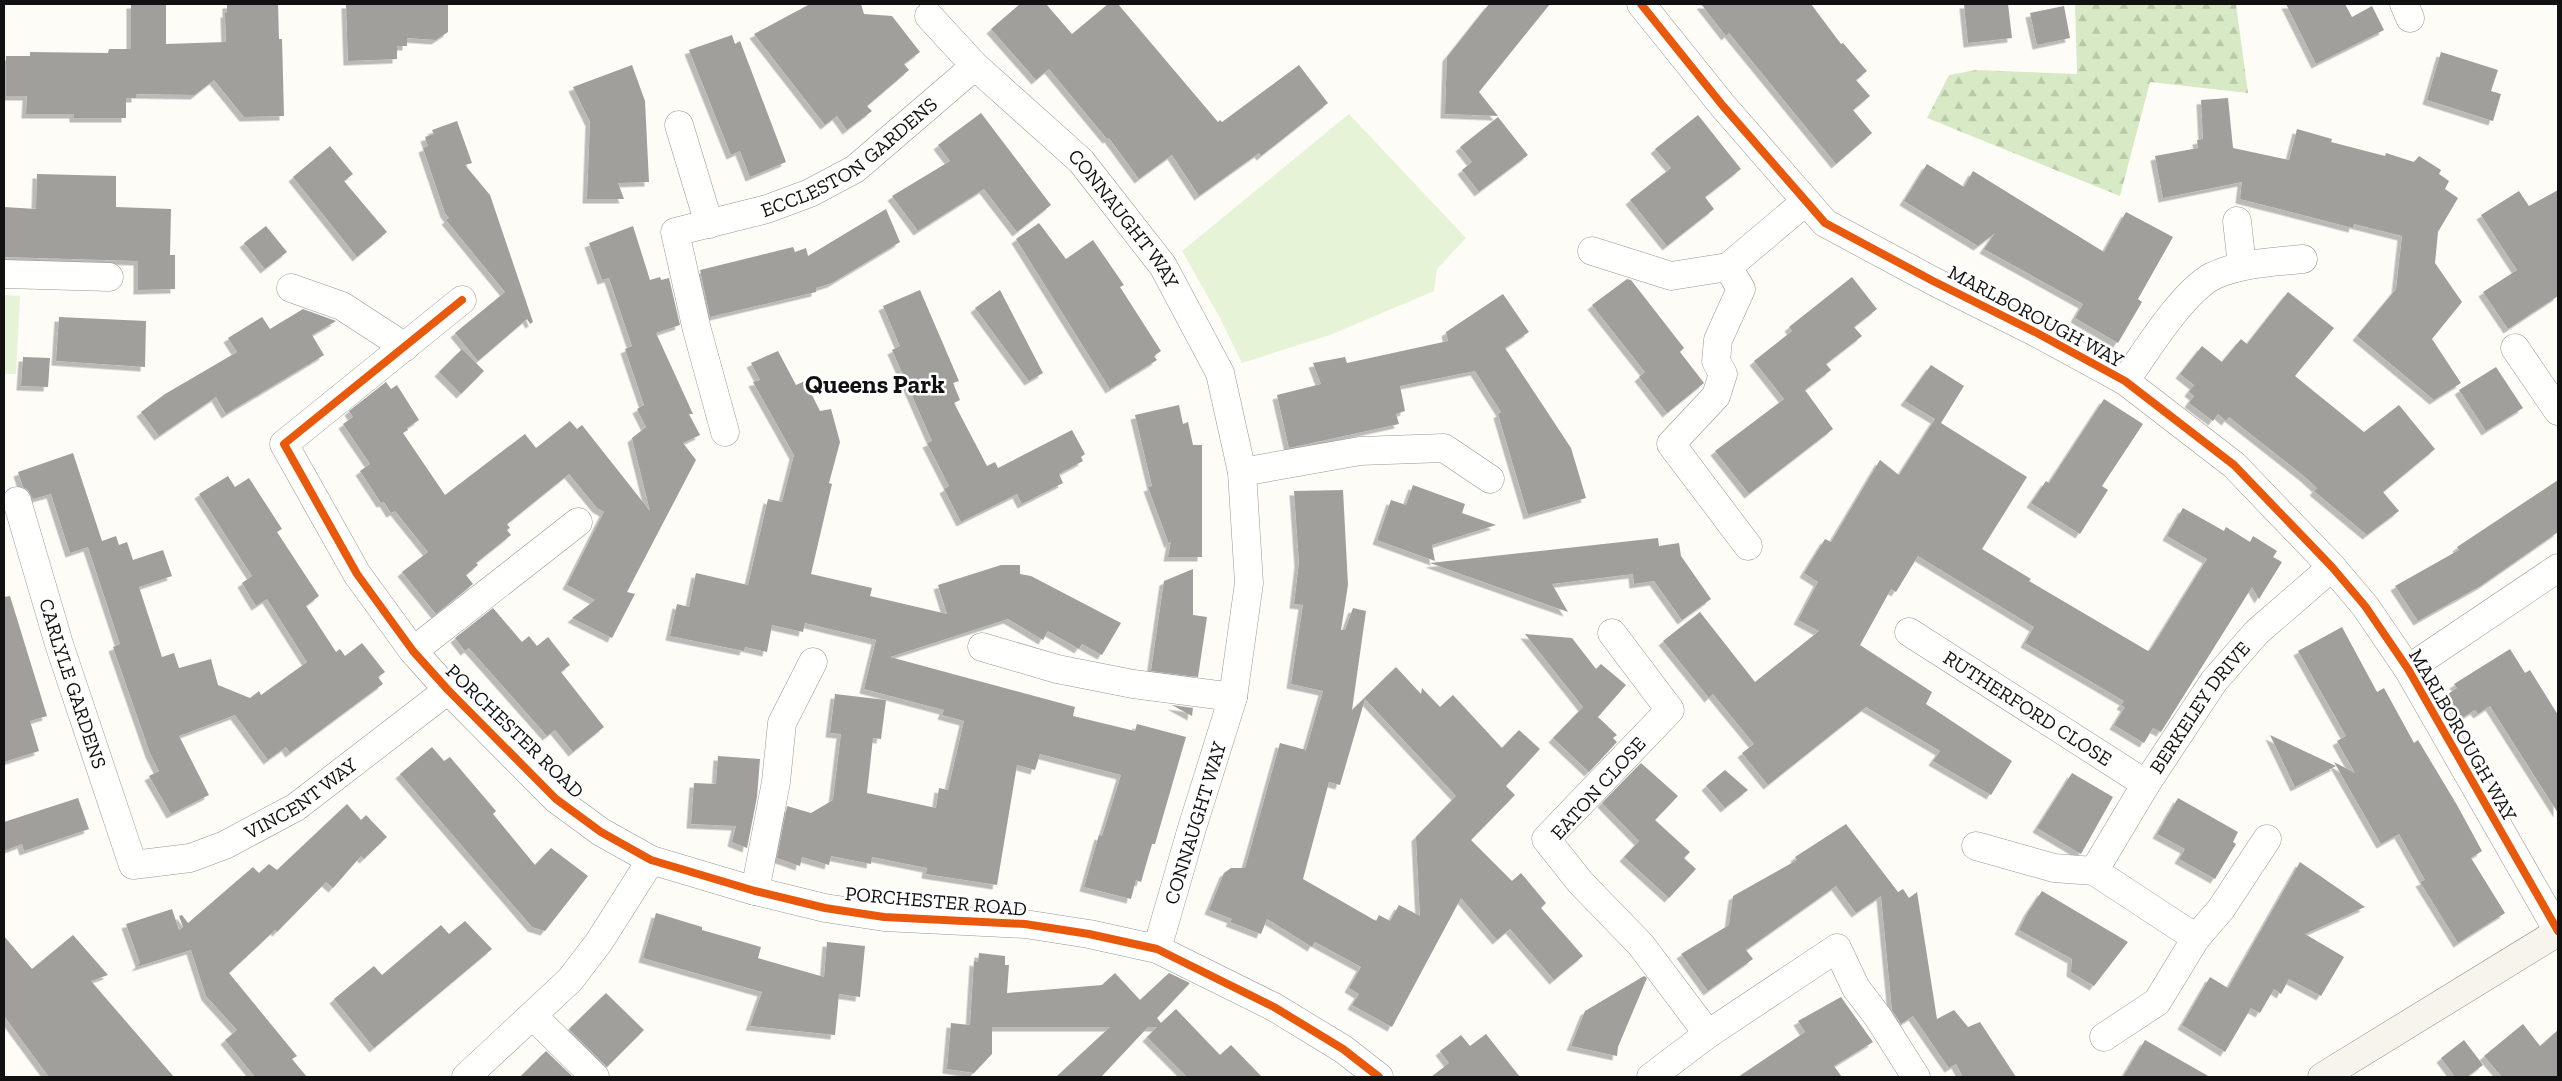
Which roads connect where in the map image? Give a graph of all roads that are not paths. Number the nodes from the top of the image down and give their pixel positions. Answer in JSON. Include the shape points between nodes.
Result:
{"nodes":[{"id":1,"x":1641,"y":4,"type":"edge"},
{"id":2,"x":930,"y":16,"type":"dead end"},
{"id":3,"x":976,"y":66,"type":"junction"},
{"id":4,"x":679,"y":125,"type":"dead end"},
{"id":5,"x":1805,"y":202,"type":"junction"},
{"id":6,"x":2237,"y":221,"type":"dead end"},
{"id":7,"x":709,"y":224,"type":"junction"},
{"id":8,"x":1592,"y":251,"type":"dead end"},
{"id":9,"x":2303,"y":259,"type":"dead end"},
{"id":10,"x":2242,"y":266,"type":"junction"},
{"id":11,"x":1728,"y":268,"type":"junction"},
{"id":12,"x":4,"y":274,"type":"edge"},
{"id":13,"x":109,"y":277,"type":"dead end"},
{"id":14,"x":290,"y":288,"type":"dead end"},
{"id":15,"x":462,"y":300,"type":"dead end"},
{"id":16,"x":405,"y":347,"type":"junction"},
{"id":17,"x":2515,"y":348,"type":"dead end"},
{"id":18,"x":2125,"y":381,"type":"junction"},
{"id":19,"x":2558,"y":411,"type":"edge"},
{"id":20,"x":725,"y":432,"type":"dead end"},
{"id":21,"x":1242,"y":472,"type":"junction"},
{"id":22,"x":1490,"y":479,"type":"dead end"},
{"id":23,"x":18,"y":501,"type":"dead end"},
{"id":24,"x":578,"y":522,"type":"dead end"},
{"id":25,"x":1748,"y":546,"type":"dead end"},
{"id":26,"x":2332,"y":567,"type":"junction"},
{"id":27,"x":2558,"y":568,"type":"edge"},
{"id":28,"x":1909,"y":632,"type":"dead end"},
{"id":29,"x":1612,"y":633,"type":"dead end"},
{"id":30,"x":982,"y":647,"type":"dead end"},
{"id":31,"x":413,"y":651,"type":"junction"},
{"id":32,"x":813,"y":662,"type":"dead end"},
{"id":33,"x":2408,"y":669,"type":"junction"},
{"id":34,"x":448,"y":690,"type":"junction"},
{"id":35,"x":1233,"y":697,"type":"junction"},
{"id":36,"x":2146,"y":784,"type":"junction"},
{"id":37,"x":2267,"y":839,"type":"dead end"},
{"id":38,"x":1976,"y":846,"type":"dead end"},
{"id":39,"x":651,"y":860,"type":"junction"},
{"id":40,"x":133,"y":865,"type":"joint"},
{"id":41,"x":2094,"y":870,"type":"junction"},
{"id":42,"x":755,"y":891,"type":"junction"},
{"id":43,"x":2558,"y":932,"type":"edge"},
{"id":44,"x":2196,"y":938,"type":"junction"},
{"id":45,"x":1157,"y":949,"type":"junction"},
{"id":46,"x":533,"y":1016,"type":"junction"},
{"id":47,"x":1708,"y":1034,"type":"junction"},
{"id":48,"x":2104,"y":1037,"type":"dead end"},
{"id":49,"x":1368,"y":1073,"type":"edge"},
{"id":50,"x":466,"y":1077,"type":"edge"},
{"id":51,"x":595,"y":1077,"type":"edge"},
{"id":52,"x":1651,"y":1077,"type":"edge"},
{"id":53,"x":1916,"y":1077,"type":"edge"},
{"id":54,"x":2322,"y":1077,"type":"edge"}],
"edges":[{"from":1,"to":5,"type":"street","name":"MARLBOROUGH WAY"},
{"from":2,"to":3,"type":"street","name":"CONNAUGHT WAY"},
{"from":3,"to":7,"type":"street","name":"ECCLESTON GARDENS","via":[[855,169],[810,194]]},
{"from":3,"to":21,"type":"street","name":"CONNAUGHT WAY","via":[[1081,161],[1162,266],[1220,373]]},
{"from":4,"to":7,"type":"street"},
{"from":5,"to":11,"type":"street"},
{"from":5,"to":18,"type":"street","name":"MARLBOROUGH WAY","via":[[1825,223]]},
{"from":6,"to":10,"type":"street"},
{"from":7,"to":20,"type":"street","name":"ECCLESTON GARDENS","via":[[675,232]]},
{"from":8,"to":11,"type":"street","via":[[1671,276]]},
{"from":9,"to":10,"type":"street"},
{"from":10,"to":18,"type":"street","via":[[2212,277],[2184,300]]},
{"from":11,"to":25,"type":"street","via":[[1741,290],[1718,340],[1716,361],[1723,374],[1716,396],[1671,444]]},
{"from":12,"to":13,"type":"street"},
{"from":14,"to":16,"type":"street","via":[[342,306]]},
{"from":15,"to":16,"type":"street","name":"PORCHESTER ROAD"},
{"from":16,"to":31,"type":"street","name":"PORCHESTER ROAD","via":[[284,444],[358,574]]},
{"from":17,"to":19,"type":"street"},
{"from":18,"to":26,"type":"street","name":"MARLBOROUGH WAY","via":[[2234,465]]},
{"from":21,"to":22,"type":"street","via":[[1360,451],[1444,448]]},
{"from":21,"to":35,"type":"street","name":"CONNAUGHT WAY","via":[[1249,583]]},
{"from":23,"to":40,"type":"street","name":"CARLYLE GARDENS","via":[[59,644]]},
{"from":24,"to":31,"type":"street"},
{"from":26,"to":33,"type":"street","name":"MARLBOROUGH WAY","via":[[2365,606]]},
{"from":26,"to":36,"type":"street","name":"BERKELEY DRIVE","via":[[2257,632],[2220,674]]},
{"from":27,"to":33,"type":"street"},
{"from":28,"to":36,"type":"street","name":"RUTHERFORD CLOSE"},
{"from":29,"to":47,"type":"street","name":"EATON CLOSE","via":[[1670,710],[1546,839],[1580,882],[1641,944]]},
{"from":30,"to":35,"type":"street","via":[[1057,669],[1133,684]]},
{"from":31,"to":34,"type":"street","name":"PORCHESTER ROAD"},
{"from":32,"to":42,"type":"street","via":[[782,723],[776,782]]},
{"from":33,"to":43,"type":"street","name":"MARLBOROUGH WAY"},
{"from":34,"to":39,"type":"street","name":"PORCHESTER ROAD","via":[[556,799],[601,832]]},
{"from":34,"to":40,"type":"street","name":"VINCENT WAY","via":[[296,807],[225,845],[190,858]]},
{"from":35,"to":45,"type":"street","name":"CONNAUGHT WAY"},
{"from":36,"to":41,"type":"street","name":"BERKELEY DRIVE"},
{"from":37,"to":44,"type":"street","via":[[2221,909]]},
{"from":38,"to":41,"type":"street","via":[[2054,868]]},
{"from":39,"to":42,"type":"street","name":"PORCHESTER ROAD"},
{"from":39,"to":46,"type":"street","via":[[599,942],[570,980]]},
{"from":41,"to":44,"type":"street"},
{"from":42,"to":45,"type":"street","name":"PORCHESTER ROAD","via":[[826,908],[874,915],[1025,924]]},
{"from":43,"to":54,"type":"street"},
{"from":44,"to":48,"type":"street","via":[[2157,1002]]},
{"from":45,"to":49,"type":"street","name":"PORCHESTER ROAD","via":[[1274,1007]]},
{"from":46,"to":50,"type":"street"},
{"from":46,"to":51,"type":"street"},
{"from":47,"to":52,"type":"street"},
{"from":47,"to":53,"type":"street","via":[[1837,948],[1856,988]]}]}
